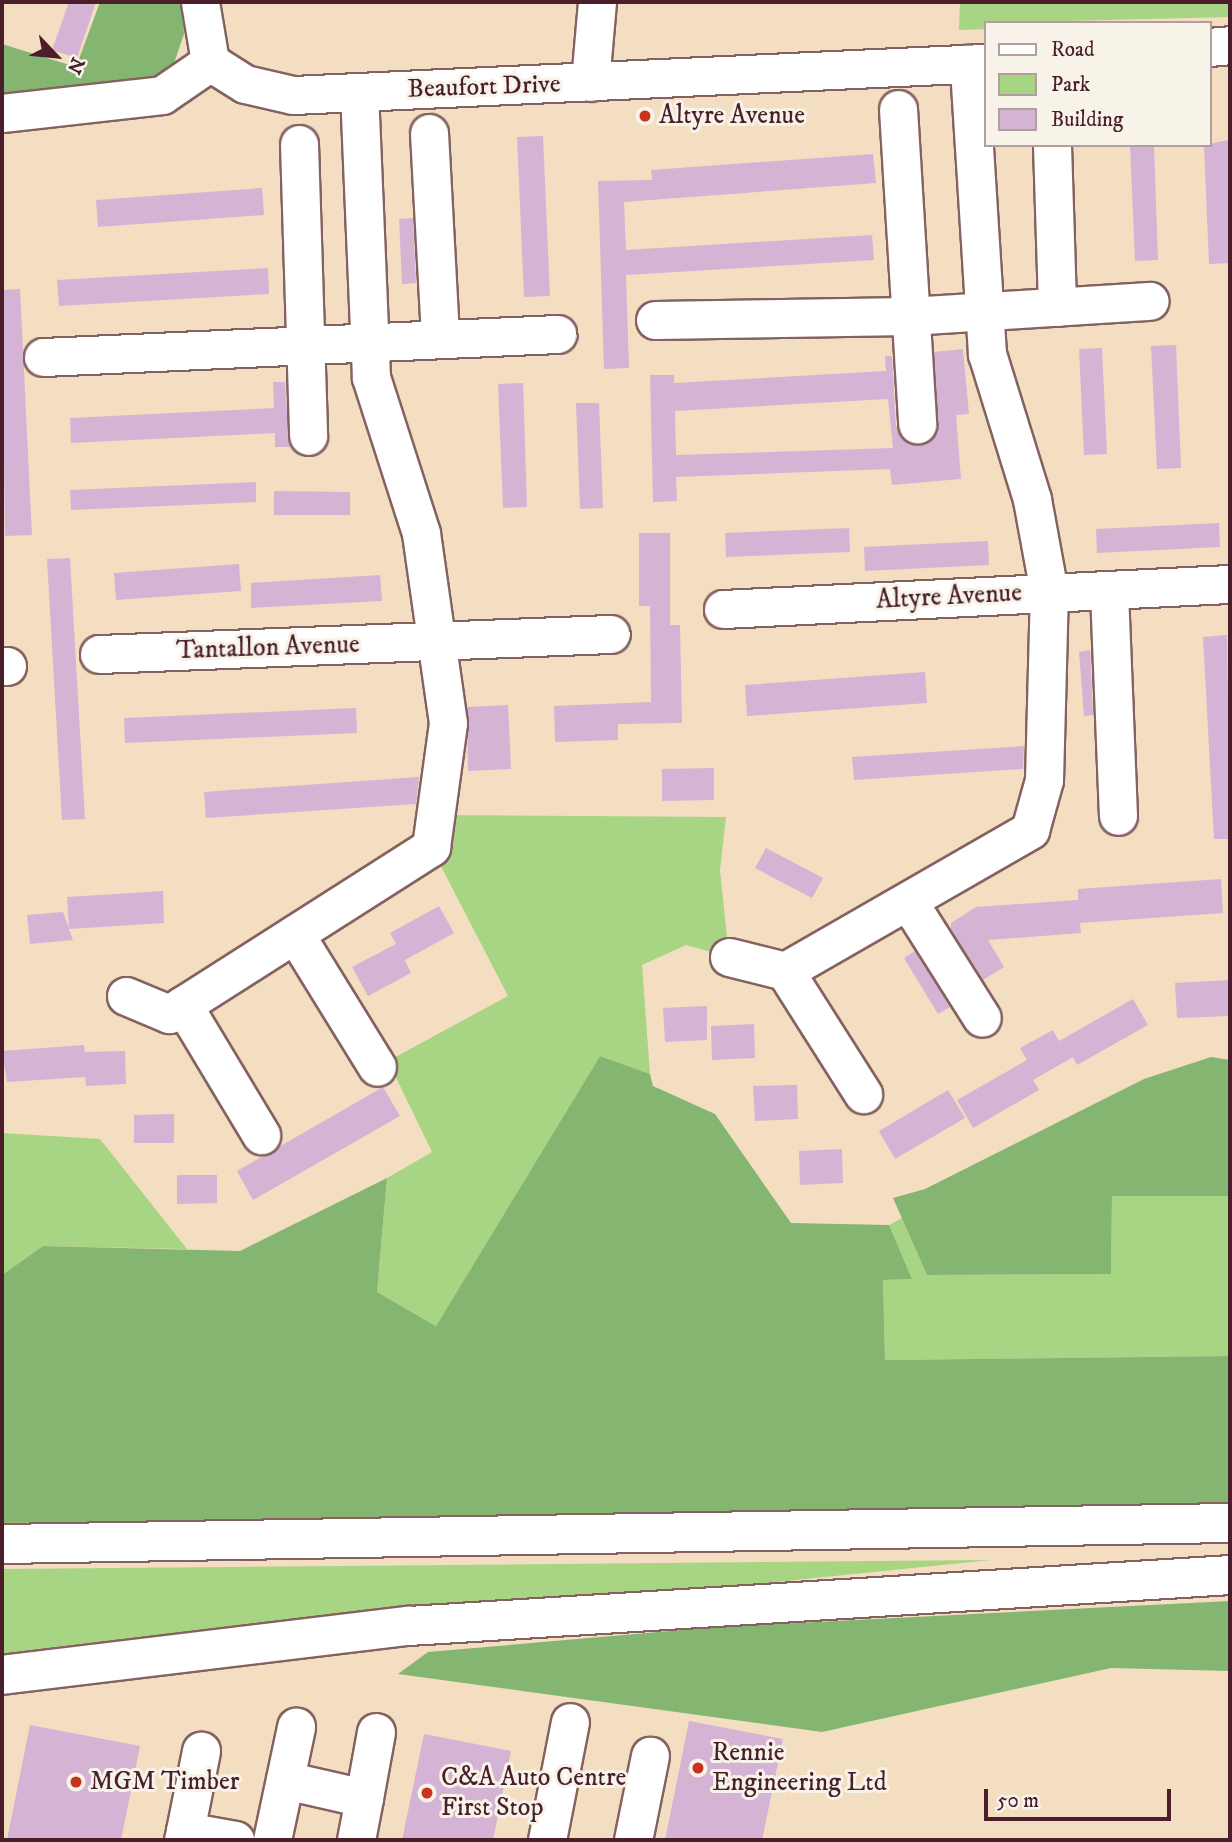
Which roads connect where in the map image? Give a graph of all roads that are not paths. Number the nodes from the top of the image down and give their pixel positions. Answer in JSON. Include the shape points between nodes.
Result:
{"nodes":[{"id":1,"x":200,"y":2,"type":"edge"},
{"id":2,"x":597,"y":2,"type":"edge"},
{"id":3,"x":1230,"y":45,"type":"edge"},
{"id":4,"x":1211,"y":47,"type":"edge"},
{"id":5,"x":210,"y":62,"type":"junction"},
{"id":6,"x":977,"y":63,"type":"edge"},
{"id":7,"x":590,"y":82,"type":"junction"},
{"id":8,"x":359,"y":92,"type":"junction"},
{"id":9,"x":898,"y":109,"type":"dead end"},
{"id":10,"x":2,"y":113,"type":"edge"},
{"id":11,"x":429,"y":133,"type":"dead end"},
{"id":12,"x":299,"y":145,"type":"dead end"},
{"id":13,"x":1052,"y":147,"type":"edge"},
{"id":14,"x":1150,"y":301,"type":"dead end"},
{"id":15,"x":1057,"y":307,"type":"junction"},
{"id":16,"x":987,"y":309,"type":"junction"},
{"id":17,"x":909,"y":316,"type":"junction"},
{"id":18,"x":655,"y":320,"type":"dead end"},
{"id":19,"x":557,"y":334,"type":"dead end"},
{"id":20,"x":440,"y":337,"type":"junction"},
{"id":21,"x":368,"y":342,"type":"junction"},
{"id":22,"x":302,"y":348,"type":"junction"},
{"id":23,"x":43,"y":357,"type":"dead end"},
{"id":24,"x":917,"y":424,"type":"dead end"},
{"id":25,"x":308,"y":436,"type":"dead end"},
{"id":26,"x":1228,"y":584,"type":"dead end"},
{"id":27,"x":1049,"y":592,"type":"junction"},
{"id":28,"x":1109,"y":592,"type":"junction"},
{"id":29,"x":723,"y":609,"type":"dead end"},
{"id":30,"x":611,"y":634,"type":"dead end"},
{"id":31,"x":436,"y":641,"type":"junction"},
{"id":32,"x":99,"y":654,"type":"dead end"},
{"id":33,"x":1118,"y":816,"type":"dead end"},
{"id":34,"x":908,"y":901,"type":"junction"},
{"id":35,"x":295,"y":934,"type":"junction"},
{"id":36,"x":729,"y":957,"type":"dead end"},
{"id":37,"x":785,"y":971,"type":"junction"},
{"id":38,"x":126,"y":996,"type":"dead end"},
{"id":39,"x":183,"y":1005,"type":"junction"},
{"id":40,"x":982,"y":1018,"type":"dead end"},
{"id":41,"x":377,"y":1067,"type":"dead end"},
{"id":42,"x":863,"y":1094,"type":"dead end"},
{"id":43,"x":261,"y":1135,"type":"dead end"},
{"id":44,"x":1230,"y":1523,"type":"edge"},
{"id":45,"x":2,"y":1544,"type":"edge"},
{"id":46,"x":1230,"y":1575,"type":"edge"},
{"id":47,"x":2,"y":1675,"type":"edge"},
{"id":48,"x":570,"y":1722,"type":"dead end"},
{"id":49,"x":296,"y":1727,"type":"dead end"},
{"id":50,"x":376,"y":1732,"type":"dead end"},
{"id":51,"x":201,"y":1751,"type":"dead end"},
{"id":52,"x":650,"y":1756,"type":"dead end"},
{"id":53,"x":285,"y":1780,"type":"junction"},
{"id":54,"x":364,"y":1798,"type":"junction"},
{"id":55,"x":184,"y":1836,"type":"edge"},
{"id":56,"x":235,"y":1840,"type":"edge"},
{"id":57,"x":272,"y":1840,"type":"edge"},
{"id":58,"x":356,"y":1840,"type":"edge"},
{"id":59,"x":547,"y":1840,"type":"edge"},
{"id":60,"x":633,"y":1840,"type":"edge"}],
"edges":[{"from":1,"to":5,"type":"street"},
{"from":2,"to":7,"type":"street"},
{"from":3,"to":4,"type":"street"},
{"from":5,"to":8,"type":"street","name":"Beaufort Drive","via":[[245,84],[293,95]]},
{"from":5,"to":10,"type":"street","via":[[162,95]]},
{"from":6,"to":7,"type":"street","name":"Beaufort Drive"},
{"from":6,"to":16,"type":"street","name":"Altyre Avenue"},
{"from":7,"to":8,"type":"street","name":"Beaufort Drive"},
{"from":8,"to":21,"type":"street"},
{"from":9,"to":17,"type":"street"},
{"from":11,"to":20,"type":"street"},
{"from":12,"to":22,"type":"street"},
{"from":13,"to":15,"type":"street"},
{"from":14,"to":15,"type":"street"},
{"from":15,"to":16,"type":"street"},
{"from":16,"to":17,"type":"street"},
{"from":16,"to":27,"type":"street","name":"Altyre Avenue","via":[[986,354],[1032,499]]},
{"from":17,"to":18,"type":"street"},
{"from":17,"to":24,"type":"street"},
{"from":19,"to":20,"type":"street"},
{"from":20,"to":21,"type":"street"},
{"from":21,"to":22,"type":"street"},
{"from":21,"to":31,"type":"street","via":[[371,377],[421,533]]},
{"from":22,"to":23,"type":"street"},
{"from":22,"to":25,"type":"street"},
{"from":26,"to":28,"type":"street","name":"Altyre Avenue"},
{"from":27,"to":28,"type":"street","name":"Altyre Avenue"},
{"from":27,"to":29,"type":"street","name":"Altyre Avenue"},
{"from":27,"to":34,"type":"street","name":"Altyre Avenue","via":[[1044,780],[1030,830]]},
{"from":28,"to":33,"type":"street"},
{"from":30,"to":31,"type":"street","name":"Tantallon Avenue"},
{"from":31,"to":32,"type":"street","name":"Tantallon Avenue"},
{"from":31,"to":35,"type":"street","via":[[448,723],[431,847]]},
{"from":34,"to":37,"type":"street"},
{"from":34,"to":40,"type":"street"},
{"from":35,"to":39,"type":"street"},
{"from":35,"to":41,"type":"street"},
{"from":36,"to":37,"type":"street"},
{"from":37,"to":42,"type":"street"},
{"from":38,"to":39,"type":"street","via":[[169,1014]]},
{"from":39,"to":43,"type":"street"},
{"from":44,"to":45,"type":"highway"},
{"from":46,"to":47,"type":"highway","via":[[409,1626]]},
{"from":48,"to":59,"type":"street"},
{"from":49,"to":53,"type":"street"},
{"from":50,"to":54,"type":"street"},
{"from":51,"to":55,"type":"street"},
{"from":52,"to":60,"type":"street"},
{"from":53,"to":54,"type":"street"},
{"from":53,"to":57,"type":"street"},
{"from":54,"to":58,"type":"street"},
{"from":55,"to":56,"type":"street"}]}
